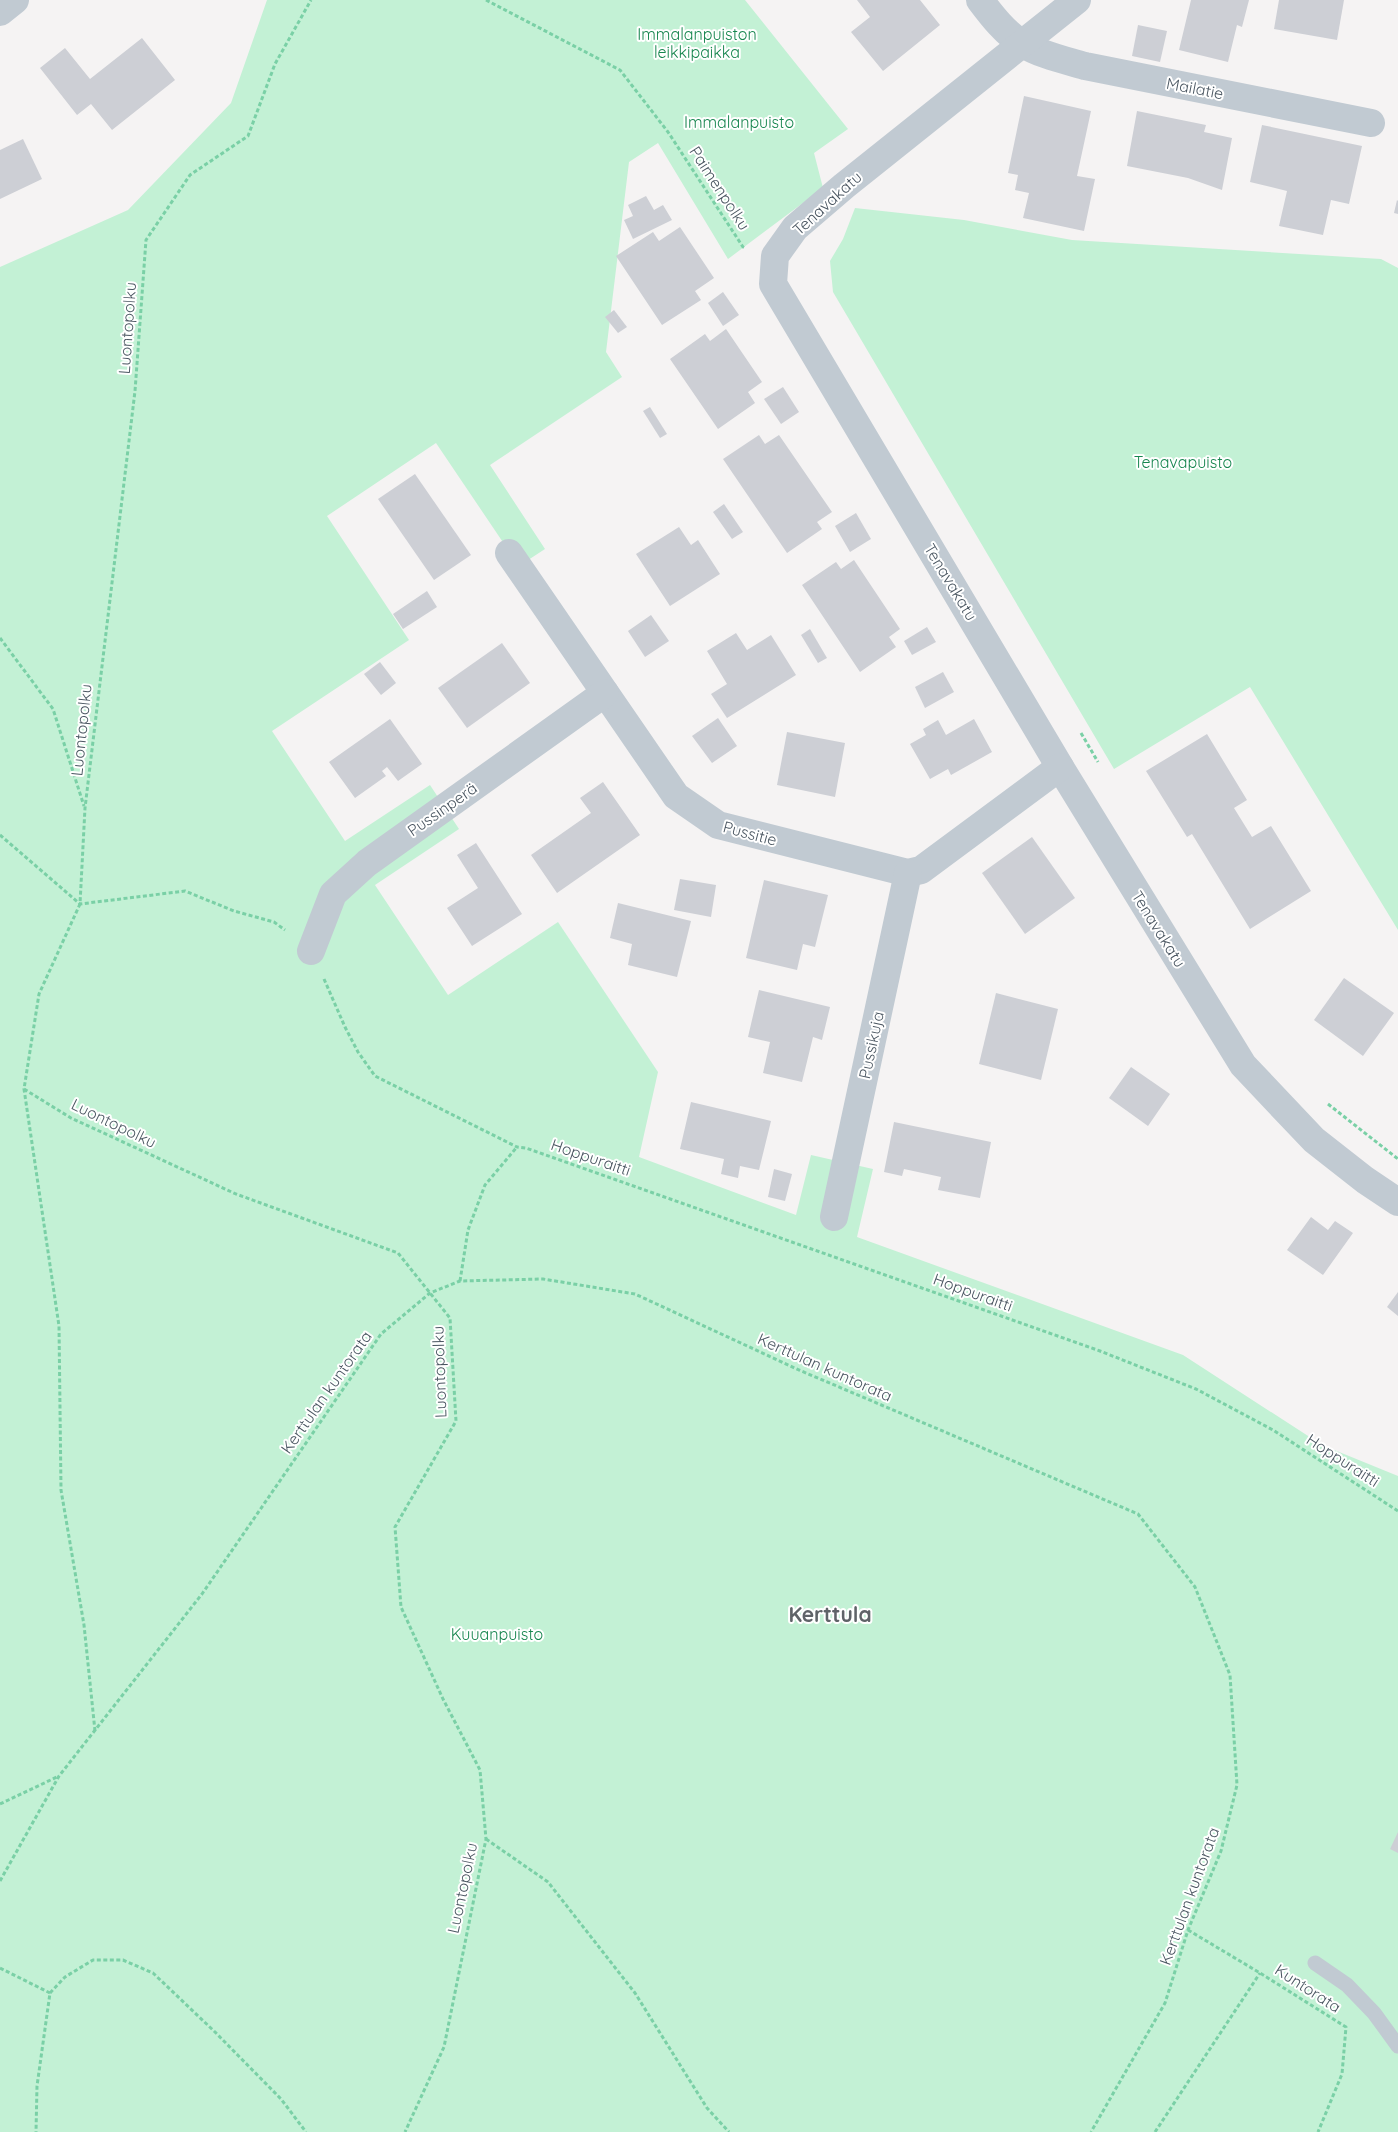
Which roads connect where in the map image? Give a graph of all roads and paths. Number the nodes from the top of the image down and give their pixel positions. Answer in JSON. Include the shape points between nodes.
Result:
{"nodes":[{"id":1,"x":15,"y":0,"type":"edge"},
{"id":2,"x":311,"y":0,"type":"edge"},
{"id":3,"x":486,"y":0,"type":"edge"},
{"id":4,"x":980,"y":0,"type":"edge"},
{"id":5,"x":1078,"y":0,"type":"edge"},
{"id":6,"x":0,"y":12,"type":"edge"},
{"id":7,"x":1023,"y":44,"type":"junction"},
{"id":8,"x":1371,"y":123,"type":"dead end"},
{"id":9,"x":775,"y":256,"type":"junction"},
{"id":10,"x":509,"y":553,"type":"dead end"},
{"id":11,"x":0,"y":638,"type":"edge"},
{"id":12,"x":605,"y":693,"type":"junction"},
{"id":13,"x":1078,"y":729,"type":"dead end"},
{"id":14,"x":1099,"y":763,"type":"dead end"},
{"id":15,"x":1060,"y":767,"type":"junction"},
{"id":16,"x":85,"y":808,"type":"junction"},
{"id":17,"x":0,"y":835,"type":"edge"},
{"id":18,"x":908,"y":873,"type":"junction"},
{"id":19,"x":80,"y":904,"type":"junction"},
{"id":20,"x":311,"y":952,"type":"junction"},
{"id":21,"x":24,"y":1088,"type":"junction"},
{"id":22,"x":1326,"y":1103,"type":"dead end"},
{"id":23,"x":517,"y":1147,"type":"junction"},
{"id":24,"x":1398,"y":1159,"type":"edge"},
{"id":25,"x":1398,"y":1202,"type":"edge"},
{"id":26,"x":834,"y":1216,"type":"dead end"},
{"id":27,"x":460,"y":1281,"type":"junction"},
{"id":28,"x":430,"y":1294,"type":"junction"},
{"id":29,"x":1398,"y":1511,"type":"edge"},
{"id":30,"x":95,"y":1731,"type":"junction"},
{"id":31,"x":59,"y":1776,"type":"junction"},
{"id":32,"x":0,"y":1804,"type":"edge"},
{"id":33,"x":486,"y":1839,"type":"junction"},
{"id":34,"x":0,"y":1881,"type":"edge"},
{"id":35,"x":1188,"y":1930,"type":"junction"},
{"id":36,"x":1315,"y":1963,"type":"dead end"},
{"id":37,"x":0,"y":1968,"type":"edge"},
{"id":38,"x":1260,"y":1973,"type":"junction"},
{"id":39,"x":50,"y":1993,"type":"junction"},
{"id":40,"x":1398,"y":2046,"type":"edge"},
{"id":41,"x":36,"y":2132,"type":"edge"},
{"id":42,"x":306,"y":2132,"type":"edge"},
{"id":43,"x":404,"y":2132,"type":"edge"},
{"id":44,"x":729,"y":2132,"type":"edge"},
{"id":45,"x":1091,"y":2132,"type":"edge"},
{"id":46,"x":1155,"y":2132,"type":"edge"},
{"id":47,"x":1318,"y":2132,"type":"edge"}],
"edges":[{"from":1,"to":6,"type":"street"},
{"from":2,"to":16,"type":"path","name":"Luontopolku","via":[[275,64],[248,136],[190,175],[146,240],[135,391]]},
{"from":3,"to":9,"type":"path","name":"Paimenpolku","via":[[620,70],[668,132],[743,247]]},
{"from":4,"to":7,"type":"street","name":"Mailatie","via":[[996,21]]},
{"from":5,"to":7,"type":"street","name":"Tenavakatu"},
{"from":7,"to":8,"type":"street","name":"Mailatie","via":[[1085,66]]},
{"from":7,"to":9,"type":"street","name":"Tenavakatu","via":[[837,192],[795,228]]},
{"from":9,"to":15,"type":"street","name":"Tenavakatu","via":[[773,284]]},
{"from":10,"to":12,"type":"street","name":"Pussitie"},
{"from":11,"to":16,"type":"path","via":[[53,709]]},
{"from":12,"to":18,"type":"street","name":"Pussitie","via":[[676,796],[718,825]]},
{"from":12,"to":20,"type":"street","name":"Pussinperä","via":[[367,863],[333,894]]},
{"from":13,"to":14,"type":"path"},
{"from":15,"to":18,"type":"street","via":[[921,870]]},
{"from":15,"to":25,"type":"street","name":"Tenavakatu","via":[[1243,1065],[1314,1140]]},
{"from":16,"to":19,"type":"path","name":"Luontopolku"},
{"from":17,"to":19,"type":"path"},
{"from":18,"to":26,"type":"street","name":"Pussikuja"},
{"from":19,"to":20,"type":"path","via":[[185,891],[234,911],[274,922]]},
{"from":19,"to":21,"type":"path","name":"Luontopolku","via":[[39,994]]},
{"from":20,"to":23,"type":"path","name":"Hoppuraitti","via":[[345,1027],[375,1076]]},
{"from":21,"to":28,"type":"path","name":"Luontopolku","via":[[71,1118],[236,1194],[398,1253]]},
{"from":21,"to":30,"type":"path","via":[[59,1326],[61,1490],[84,1625]]},
{"from":22,"to":24,"type":"path"},
{"from":23,"to":27,"type":"path","via":[[485,1184],[468,1230]]},
{"from":23,"to":29,"type":"path","name":"Hoppuraitti","via":[[692,1206],[1135,1364],[1196,1389],[1273,1430]]},
{"from":27,"to":28,"type":"path","name":"Kerttulan kuntorata"},
{"from":27,"to":35,"type":"path","name":"Kerttulan kuntorata","via":[[543,1278],[636,1294],[799,1370],[1138,1514],[1195,1587],[1230,1674],[1237,1786],[1221,1851]]},
{"from":28,"to":30,"type":"path","name":"Kerttulan kuntorata","via":[[381,1334],[202,1594]]},
{"from":28,"to":33,"type":"path","name":"Luontopolku","via":[[450,1318],[456,1421],[394,1527],[401,1607],[480,1770]]},
{"from":30,"to":31,"type":"path","name":"Kerttulan kuntorata"},
{"from":31,"to":32,"type":"path","name":"Kerttulan kuntorata"},
{"from":31,"to":34,"type":"path","name":"Kerttulan kuntorata"},
{"from":33,"to":43,"type":"path","name":"Luontopolku","via":[[444,2047]]},
{"from":33,"to":44,"type":"path","via":[[548,1882],[635,1993],[707,2108]]},
{"from":35,"to":38,"type":"path","name":"Kuntorata"},
{"from":35,"to":45,"type":"path","name":"Kerttulan kuntorata","via":[[1165,2003]]},
{"from":36,"to":40,"type":"lane","via":[[1347,1985],[1374,2013]]},
{"from":37,"to":39,"type":"path"},
{"from":38,"to":46,"type":"path"},
{"from":38,"to":47,"type":"path","name":"Kuntorata","via":[[1346,2027],[1342,2074]]},
{"from":39,"to":41,"type":"path","via":[[37,2086]]},
{"from":39,"to":42,"type":"path","via":[[65,1977],[94,1960],[123,1960],[153,1973],[281,2099]]}]}
